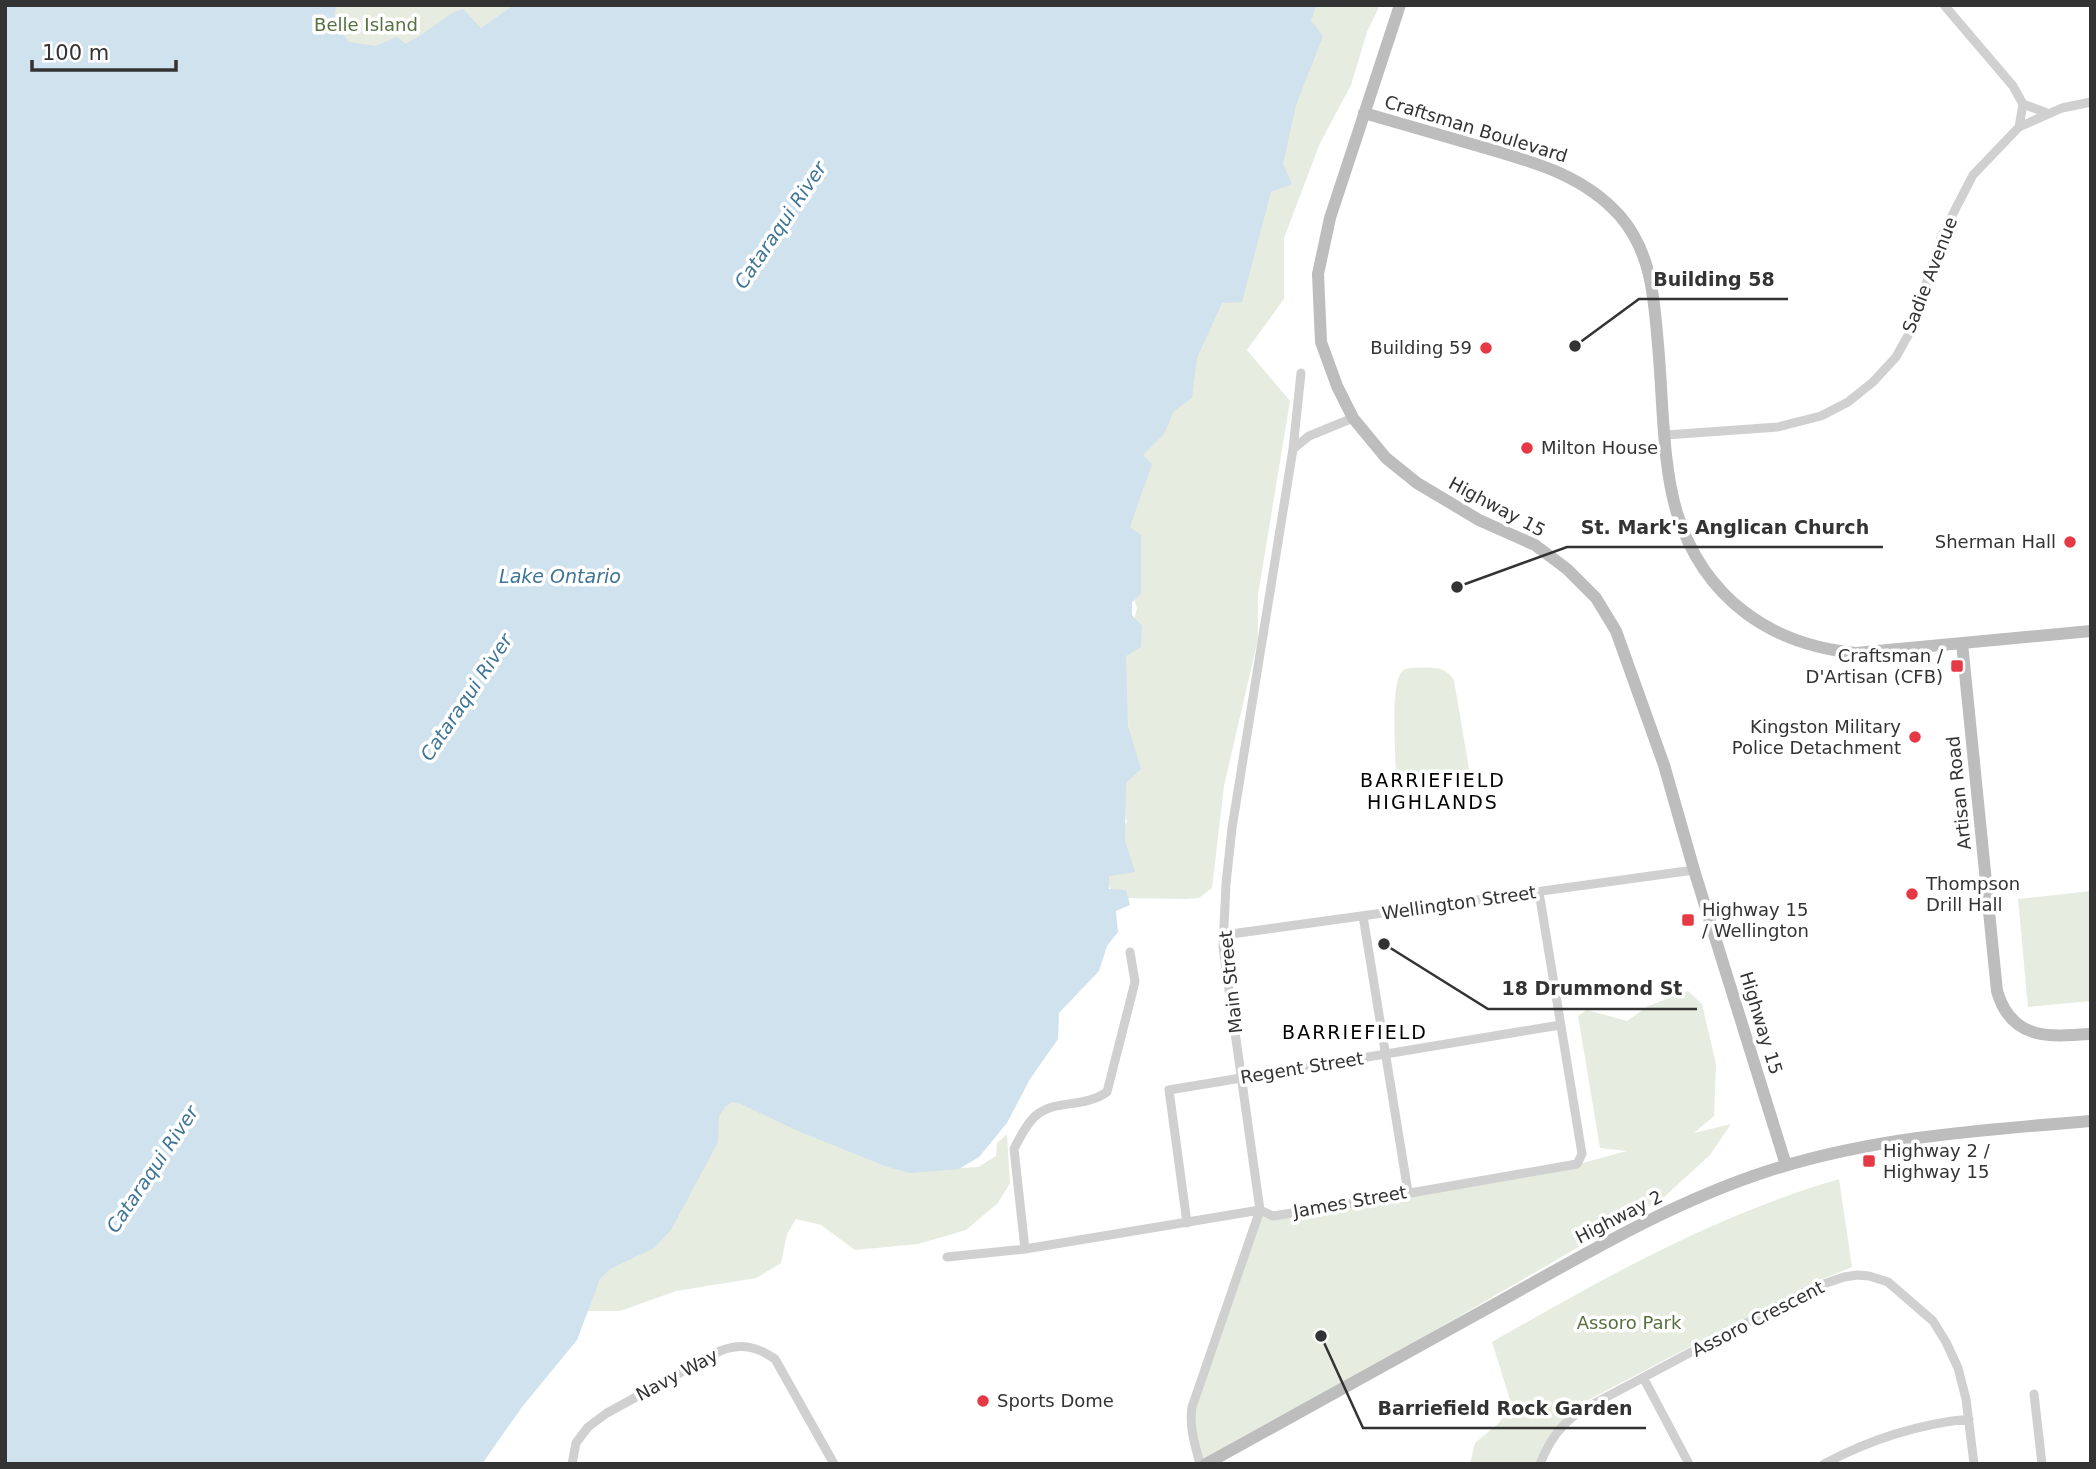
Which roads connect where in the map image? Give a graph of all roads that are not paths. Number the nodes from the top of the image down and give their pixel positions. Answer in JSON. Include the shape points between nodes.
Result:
{"nodes":[{"id":1,"x":1400,"y":5,"type":"edge"},
{"id":2,"x":1944,"y":5,"type":"edge"},
{"id":3,"x":2091,"y":102,"type":"edge"},
{"id":4,"x":2023,"y":104,"type":"junction"},
{"id":5,"x":1364,"y":113,"type":"junction"},
{"id":6,"x":2047,"y":113,"type":"junction"},
{"id":7,"x":2018,"y":127,"type":"junction"},
{"id":8,"x":1301,"y":373,"type":"dead end"},
{"id":9,"x":1353,"y":418,"type":"junction"},
{"id":10,"x":1665,"y":435,"type":"junction"},
{"id":11,"x":1293,"y":449,"type":"junction"},
{"id":12,"x":2091,"y":631,"type":"edge"},
{"id":13,"x":1962,"y":643,"type":"junction"},
{"id":14,"x":1694,"y":870,"type":"junction"},
{"id":15,"x":1539,"y":892,"type":"junction"},
{"id":16,"x":1363,"y":916,"type":"junction"},
{"id":17,"x":1224,"y":935,"type":"junction"},
{"id":18,"x":1130,"y":952,"type":"dead end"},
{"id":19,"x":1560,"y":1025,"type":"junction"},
{"id":20,"x":2091,"y":1034,"type":"edge"},
{"id":21,"x":1385,"y":1055,"type":"junction"},
{"id":22,"x":1242,"y":1077,"type":"junction"},
{"id":23,"x":2091,"y":1121,"type":"edge"},
{"id":24,"x":1786,"y":1165,"type":"junction"},
{"id":25,"x":1408,"y":1192,"type":"junction"},
{"id":26,"x":1260,"y":1210,"type":"junction"},
{"id":27,"x":1187,"y":1223,"type":"junction"},
{"id":28,"x":1025,"y":1249,"type":"junction"},
{"id":29,"x":947,"y":1257,"type":"dead end"},
{"id":30,"x":1644,"y":1379,"type":"junction"},
{"id":31,"x":2034,"y":1394,"type":"dead end"},
{"id":32,"x":1969,"y":1419,"type":"junction"},
{"id":33,"x":572,"y":1464,"type":"edge"},
{"id":34,"x":834,"y":1464,"type":"edge"},
{"id":35,"x":1200,"y":1464,"type":"edge"},
{"id":36,"x":1206,"y":1464,"type":"edge"},
{"id":37,"x":1540,"y":1464,"type":"edge"},
{"id":38,"x":1689,"y":1464,"type":"edge"},
{"id":39,"x":1824,"y":1464,"type":"edge"},
{"id":40,"x":1974,"y":1464,"type":"edge"},
{"id":41,"x":2042,"y":1464,"type":"edge"}],
"edges":[{"from":1,"to":5,"type":"main road","name":"Highway 15"},
{"from":2,"to":4,"type":"street"},
{"from":3,"to":6,"type":"street"},
{"from":4,"to":6,"type":"street"},
{"from":4,"to":7,"type":"street"},
{"from":5,"to":9,"type":"main road","name":"Highway 15","via":[[1335,200],[1318,274],[1321,342]]},
{"from":5,"to":10,"type":"main road","name":"Craftsman Boulevard","via":[[1558,170],[1591,188],[1620,216],[1639,245],[1650,275]]},
{"from":6,"to":7,"type":"street"},
{"from":7,"to":10,"type":"street","name":"Sadie Avenue","via":[[1973,175],[1942,234],[1911,330],[1896,357],[1873,382],[1821,416],[1779,427]]},
{"from":8,"to":11,"type":"street","name":"Main Street"},
{"from":9,"to":11,"type":"street","via":[[1309,436]]},
{"from":9,"to":14,"type":"main road","name":"Highway 15","via":[[1387,458],[1417,483],[1479,520],[1535,545],[1595,598],[1616,631],[1664,765]]},
{"from":10,"to":13,"type":"main road","name":"Craftsman Boulevard","via":[[1674,500],[1685,534],[1719,589],[1745,613],[1796,641],[1828,650],[1876,652]]},
{"from":11,"to":17,"type":"street","name":"Main Street","via":[[1232,828]]},
{"from":12,"to":13,"type":"main road","name":"Craftsman Boulevard"},
{"from":13,"to":20,"type":"main road","name":"Artisan Road","via":[[2000,1005],[2018,1026],[2032,1033]]},
{"from":14,"to":15,"type":"street","name":"Wellington Street"},
{"from":14,"to":24,"type":"main road","name":"Highway 15"},
{"from":15,"to":16,"type":"street","name":"Wellington Street"},
{"from":15,"to":19,"type":"street"},
{"from":16,"to":17,"type":"street","name":"Wellington Street"},
{"from":16,"to":21,"type":"street"},
{"from":17,"to":22,"type":"street","name":"Main Street"},
{"from":18,"to":28,"type":"street","via":[[1135,982],[1107,1092],[1095,1100],[1039,1113],[1014,1149]]},
{"from":19,"to":21,"type":"street","name":"Regent Street"},
{"from":19,"to":25,"type":"street","name":"James Street","via":[[1582,1154],[1577,1164]]},
{"from":21,"to":22,"type":"street","name":"Regent Street"},
{"from":21,"to":25,"type":"street"},
{"from":22,"to":26,"type":"street","name":"Main Street"},
{"from":22,"to":27,"type":"street","name":"Regent Street","via":[[1169,1090]]},
{"from":23,"to":24,"type":"main road","name":"Highway 2","via":[[1937,1134],[1869,1144]]},
{"from":24,"to":36,"type":"main road","name":"Highway 2","via":[[1637,1225]]},
{"from":25,"to":26,"type":"street","name":"James Street","via":[[1273,1216]]},
{"from":26,"to":27,"type":"street","name":"James Street"},
{"from":26,"to":35,"type":"street","name":"Main Street","via":[[1192,1407],[1192,1435]]},
{"from":27,"to":28,"type":"street","name":"James Street"},
{"from":28,"to":29,"type":"street","name":"James Street"},
{"from":30,"to":32,"type":"street","name":"Assoro Crescent","via":[[1811,1288],[1857,1275],[1888,1282],[1933,1321],[1958,1368]]},
{"from":30,"to":37,"type":"street","name":"Assoro Crescent","via":[[1566,1420]]},
{"from":30,"to":38,"type":"street"},
{"from":31,"to":41,"type":"street"},
{"from":32,"to":39,"type":"street","via":[[1903,1431]]},
{"from":32,"to":40,"type":"street","name":"Assoro Crescent"},
{"from":33,"to":34,"type":"street","name":"Navy Way","via":[[576,1443],[607,1413],[720,1351],[740,1345],[775,1359]]}]}
